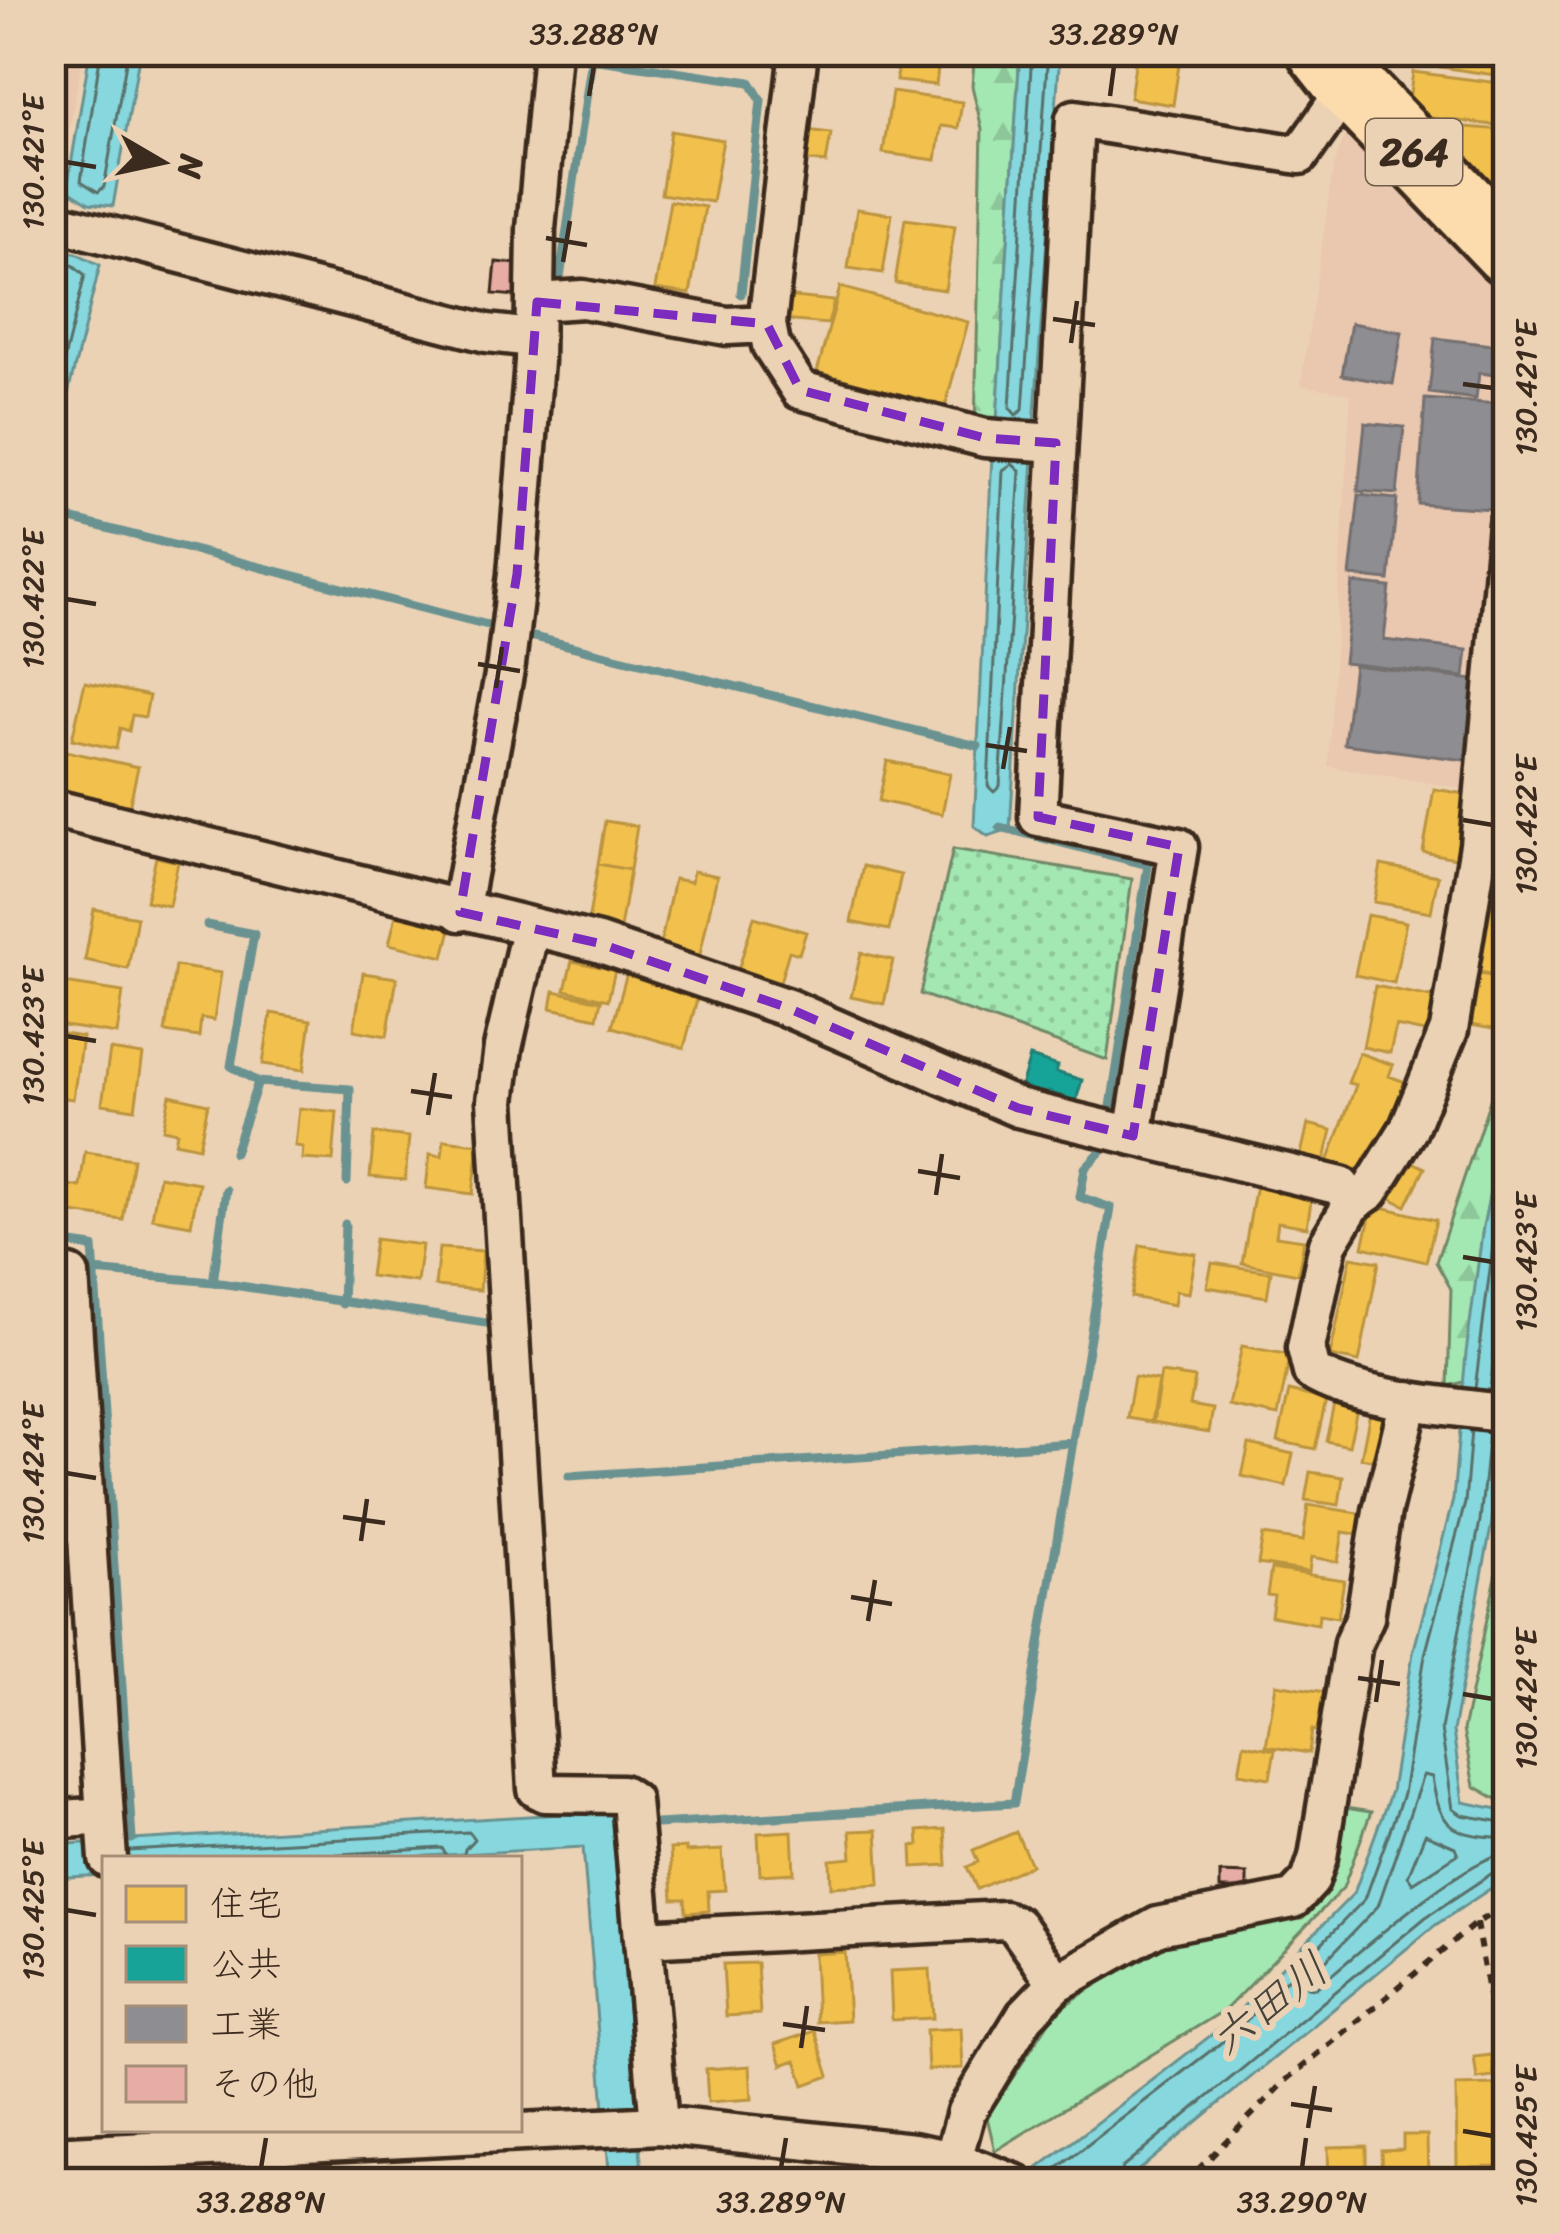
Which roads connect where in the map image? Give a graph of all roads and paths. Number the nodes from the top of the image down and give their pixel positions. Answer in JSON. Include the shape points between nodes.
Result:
{"nodes":[{"id":1,"x":552,"y":51,"type":"edge"},
{"id":2,"x":799,"y":51,"type":"edge"},
{"id":3,"x":1336,"y":68,"type":"edge"},
{"id":4,"x":61,"y":223,"type":"dead end"},
{"id":5,"x":1508,"y":251,"type":"edge"},
{"id":6,"x":537,"y":302,"type":"junction"},
{"id":7,"x":766,"y":324,"type":"junction"},
{"id":8,"x":533,"y":338,"type":"junction"},
{"id":9,"x":1056,"y":443,"type":"junction"},
{"id":10,"x":1508,"y":524,"type":"edge"},
{"id":11,"x":51,"y":808,"type":"edge"},
{"id":12,"x":460,"y":911,"type":"junction"},
{"id":13,"x":530,"y":929,"type":"junction"},
{"id":14,"x":1133,"y":1136,"type":"junction"},
{"id":15,"x":1353,"y":1203,"type":"junction"},
{"id":16,"x":51,"y":1272,"type":"edge"},
{"id":17,"x":1409,"y":1400,"type":"junction"},
{"id":18,"x":1508,"y":1414,"type":"edge"},
{"id":19,"x":51,"y":1820,"type":"edge"},
{"id":20,"x":106,"y":1837,"type":"edge"},
{"id":21,"x":1508,"y":1904,"type":"edge"},
{"id":22,"x":1476,"y":1923,"type":"junction"},
{"id":23,"x":643,"y":1939,"type":"junction"},
{"id":24,"x":1058,"y":1983,"type":"junction"},
{"id":25,"x":1508,"y":2108,"type":"edge"},
{"id":26,"x":653,"y":2126,"type":"junction"},
{"id":27,"x":514,"y":2132,"type":"edge"},
{"id":28,"x":522,"y":2132,"type":"edge"},
{"id":29,"x":125,"y":2155,"type":"edge"},
{"id":30,"x":51,"y":2156,"type":"edge"},
{"id":31,"x":964,"y":2164,"type":"junction"},
{"id":32,"x":1014,"y":2183,"type":"edge"},
{"id":33,"x":1185,"y":2183,"type":"edge"}],
"edges":[{"from":1,"to":6,"type":"street"},
{"from":2,"to":7,"type":"street"},
{"from":3,"to":5,"type":"highway","number":"264"},
{"from":3,"to":9,"type":"street","via":[[1300,155],[1075,119]]},
{"from":4,"to":8,"type":"street"},
{"from":6,"to":7,"type":"street","via":[[583,299],[727,326]]},
{"from":6,"to":8,"type":"street"},
{"from":7,"to":9,"type":"street","via":[[800,390],[985,438]]},
{"from":8,"to":12,"type":"street","via":[[514,597]]},
{"from":9,"to":14,"type":"street","via":[[1038,817],[1179,847]]},
{"from":10,"to":15,"type":"street","via":[[1480,845],[1449,1030],[1408,1130],[1370,1191]]},
{"from":11,"to":12,"type":"street"},
{"from":12,"to":13,"type":"street"},
{"from":13,"to":14,"type":"street","via":[[788,1008],[1018,1108]]},
{"from":13,"to":23,"type":"street","via":[[496,1101],[537,1789],[631,1800]]},
{"from":14,"to":15,"type":"street","via":[[1341,1186]]},
{"from":15,"to":17,"type":"street","via":[[1328,1244],[1306,1348],[1312,1372]]},
{"from":16,"to":20,"type":"street","via":[[70,1275]]},
{"from":17,"to":18,"type":"street"},
{"from":17,"to":24,"type":"street","via":[[1310,1882],[1270,1906],[1157,1925]]},
{"from":19,"to":20,"type":"street"},
{"from":21,"to":22,"type":"path"},
{"from":22,"to":25,"type":"path"},
{"from":22,"to":33,"type":"path","via":[[1283,2084]]},
{"from":23,"to":24,"type":"street","via":[[1004,1920]]},
{"from":23,"to":26,"type":"street"},
{"from":24,"to":31,"type":"street","via":[[1025,2016],[966,2111]]},
{"from":26,"to":28,"type":"street"},
{"from":26,"to":31,"type":"street"},
{"from":27,"to":29,"type":"street"},
{"from":29,"to":30,"type":"street"},
{"from":31,"to":32,"type":"street"}]}
